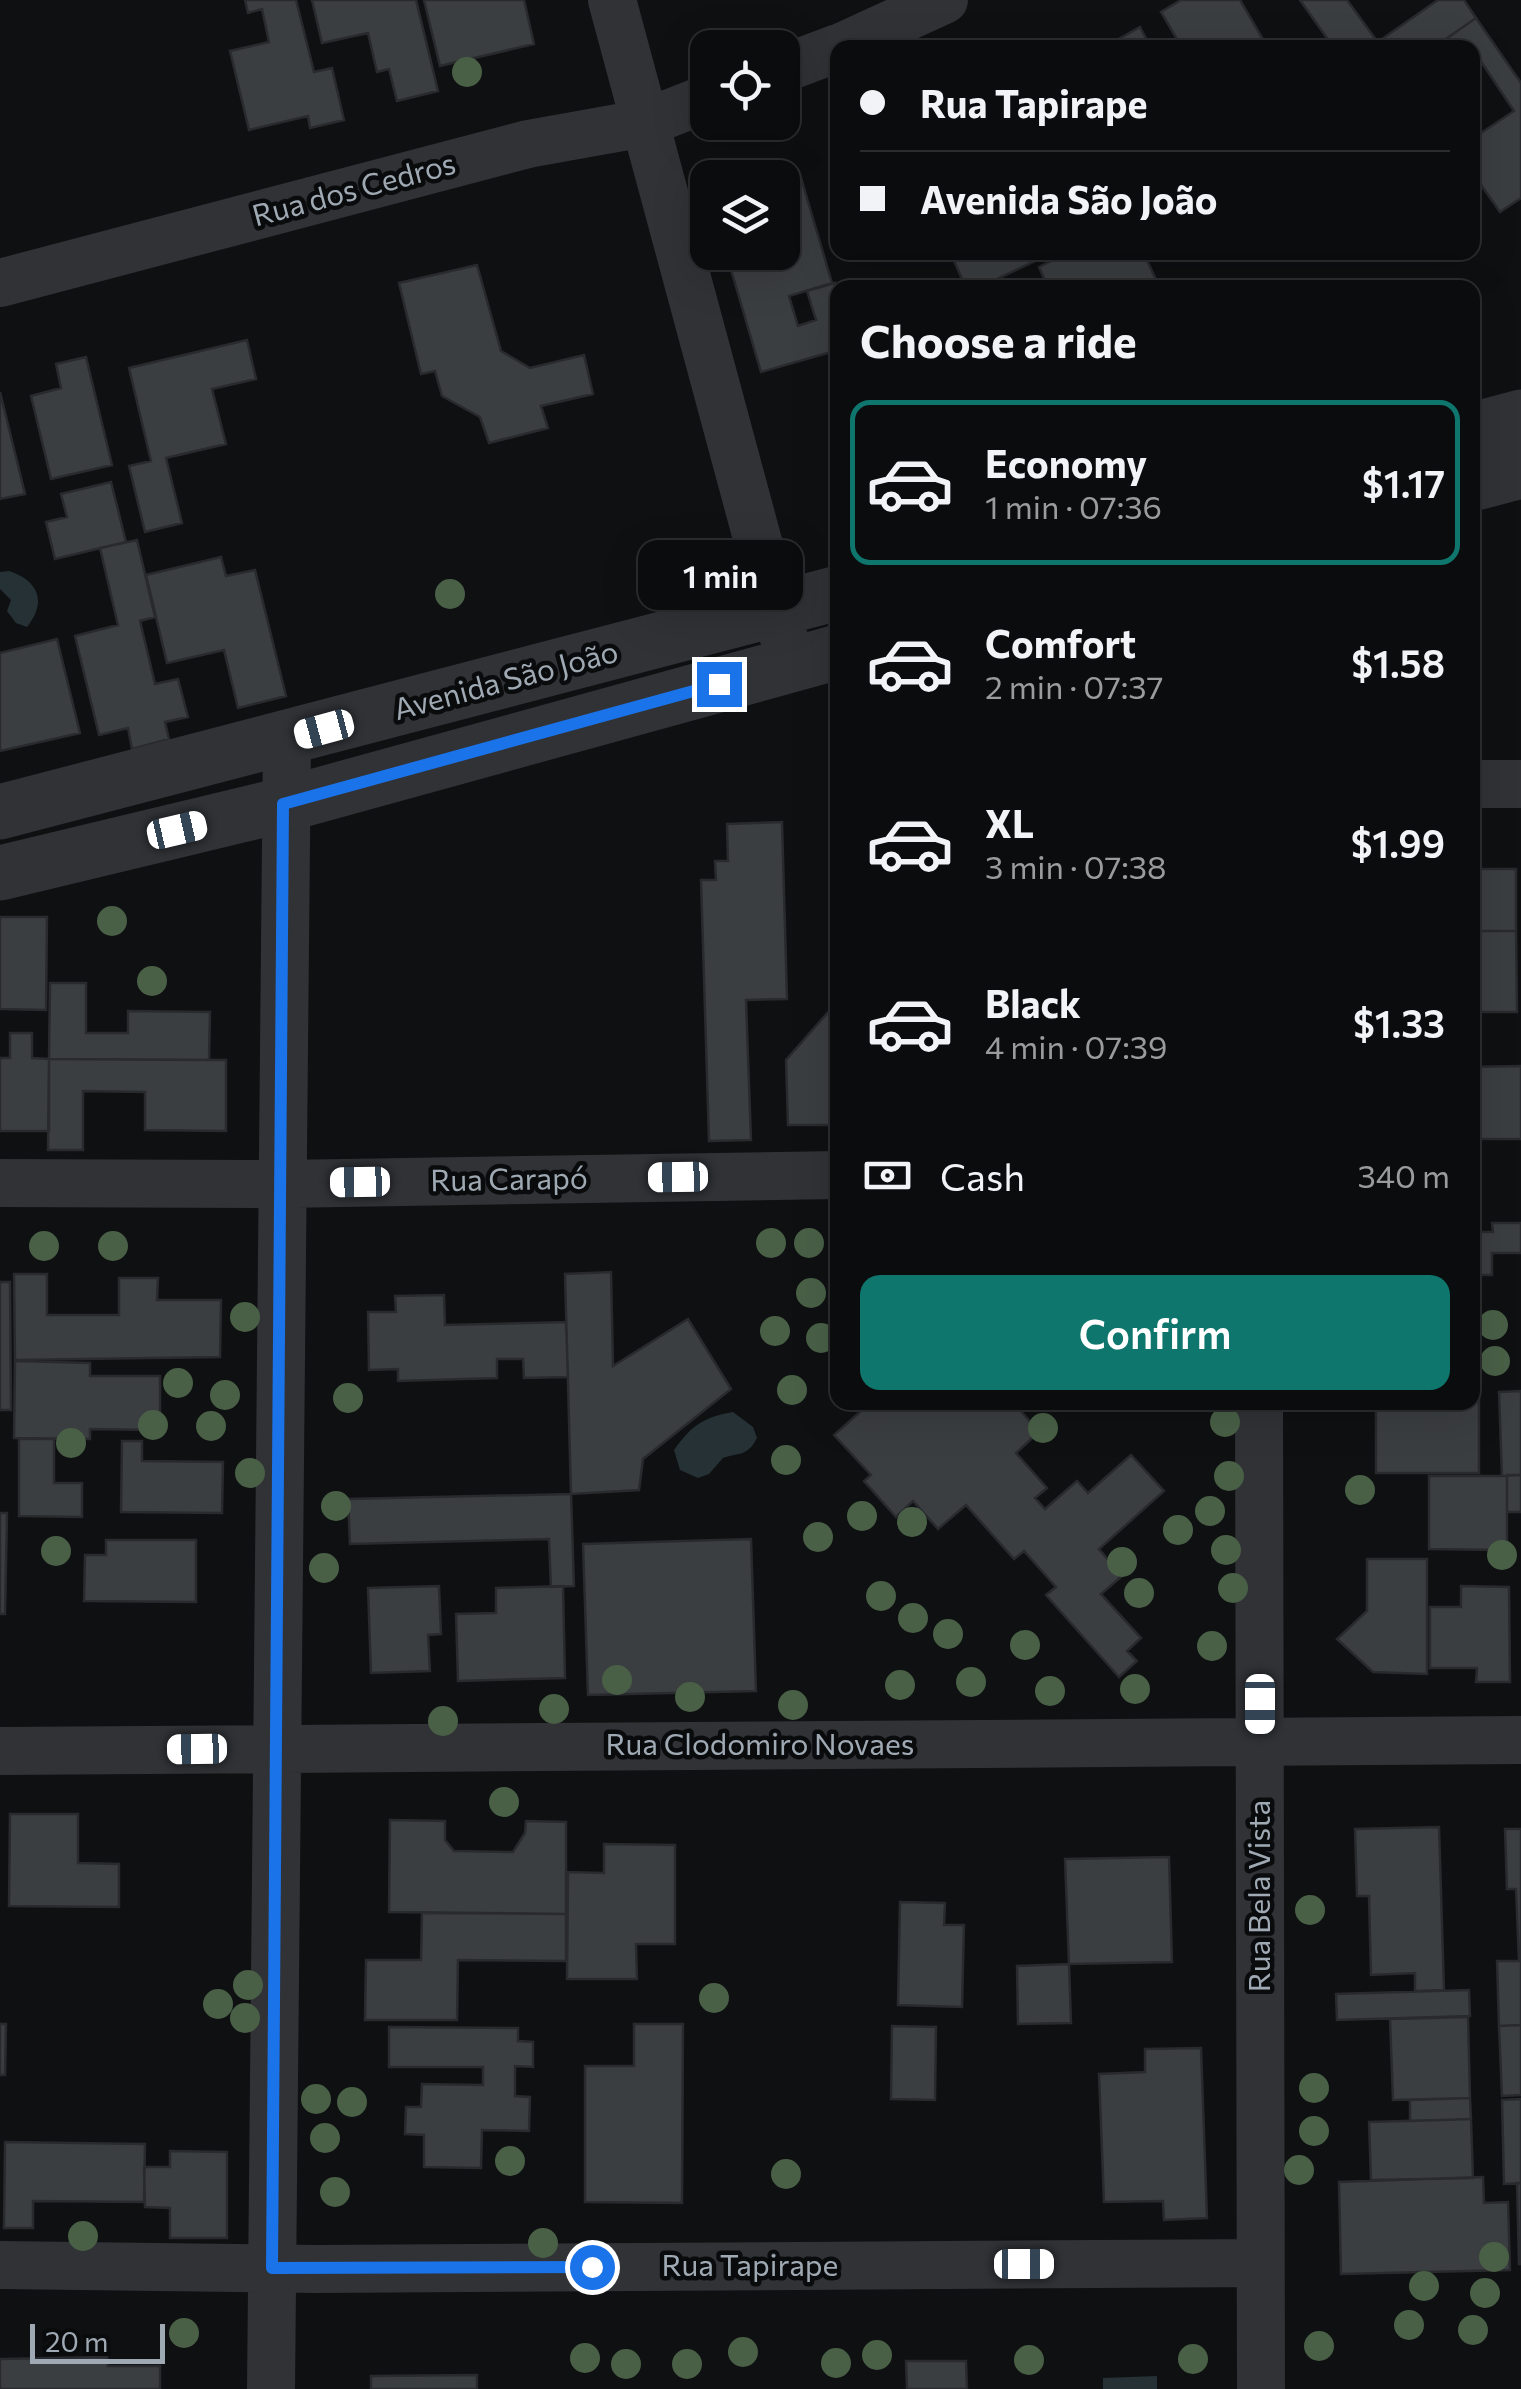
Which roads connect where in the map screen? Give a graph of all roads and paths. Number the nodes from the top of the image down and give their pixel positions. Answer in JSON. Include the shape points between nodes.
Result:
{"nodes":[{"id":1,"x":612,"y":0,"type":"edge"},
{"id":2,"x":944,"y":0,"type":"edge"},
{"id":3,"x":856,"y":40,"type":"edge"},
{"id":4,"x":830,"y":51,"type":"edge"},
{"id":5,"x":800,"y":63,"type":"edge"},
{"id":6,"x":690,"y":105,"type":"edge"},
{"id":7,"x":645,"y":122,"type":"junction"},
{"id":8,"x":0,"y":284,"type":"edge"},
{"id":9,"x":1521,"y":417,"type":"edge"},
{"id":10,"x":1480,"y":428,"type":"edge"},
{"id":11,"x":1521,"y":471,"type":"edge"},
{"id":12,"x":1480,"y":482,"type":"edge"},
{"id":13,"x":830,"y":595,"type":"edge"},
{"id":14,"x":776,"y":609,"type":"junction"},
{"id":15,"x":814,"y":658,"type":"edge"},
{"id":16,"x":287,"y":739,"type":"junction"},
{"id":17,"x":1480,"y":784,"type":"edge"},
{"id":18,"x":1521,"y":784,"type":"edge"},
{"id":19,"x":283,"y":804,"type":"junction"},
{"id":20,"x":0,"y":812,"type":"edge"},
{"id":21,"x":0,"y":873,"type":"edge"},
{"id":22,"x":830,"y":1174,"type":"edge"},
{"id":23,"x":0,"y":1183,"type":"edge"},
{"id":24,"x":281,"y":1184,"type":"junction"},
{"id":25,"x":1259,"y":1410,"type":"edge"},
{"id":26,"x":1521,"y":1740,"type":"edge"},
{"id":27,"x":1260,"y":1742,"type":"junction"},
{"id":28,"x":276,"y":1748,"type":"junction"},
{"id":29,"x":0,"y":1751,"type":"edge"},
{"id":30,"x":1260,"y":2263,"type":"junction"},
{"id":31,"x":0,"y":2265,"type":"edge"},
{"id":32,"x":272,"y":2268,"type":"junction"},
{"id":33,"x":271,"y":2389,"type":"edge"},
{"id":34,"x":1261,"y":2389,"type":"edge"}],
"edges":[{"from":1,"to":7,"type":"street"},
{"from":2,"to":3,"type":"street"},
{"from":4,"to":5,"type":"street"},
{"from":6,"to":7,"type":"street","name":"Rua dos Cedros"},
{"from":7,"to":8,"type":"street","name":"Rua dos Cedros","via":[[528,144]]},
{"from":7,"to":14,"type":"street"},
{"from":9,"to":10,"type":"street"},
{"from":11,"to":12,"type":"street"},
{"from":13,"to":14,"type":"street","name":"Avenida São João"},
{"from":14,"to":15,"type":"street"},
{"from":14,"to":16,"type":"street","name":"Avenida São João"},
{"from":15,"to":19,"type":"street","name":"Avenida São João"},
{"from":16,"to":19,"type":"street"},
{"from":16,"to":20,"type":"street","name":"Avenida São João"},
{"from":17,"to":18,"type":"street"},
{"from":19,"to":21,"type":"street","name":"Avenida São João"},
{"from":19,"to":24,"type":"street"},
{"from":22,"to":24,"type":"street","name":"Rua Carapó"},
{"from":23,"to":24,"type":"street","name":"Rua Carapó"},
{"from":24,"to":28,"type":"street"},
{"from":25,"to":27,"type":"street","name":"Rua Bela Vista"},
{"from":26,"to":27,"type":"street","name":"Rua Clodomiro Novaes"},
{"from":27,"to":28,"type":"street","name":"Rua Clodomiro Novaes"},
{"from":27,"to":30,"type":"street","name":"Rua Bela Vista"},
{"from":28,"to":29,"type":"street","name":"Rua Clodomiro Novaes"},
{"from":28,"to":32,"type":"street"},
{"from":30,"to":32,"type":"street","name":"Rua Tapirape"},
{"from":30,"to":34,"type":"street","name":"Rua Bela Vista"},
{"from":31,"to":32,"type":"street","name":"Rua Tapirape"},
{"from":32,"to":33,"type":"street"}]}
